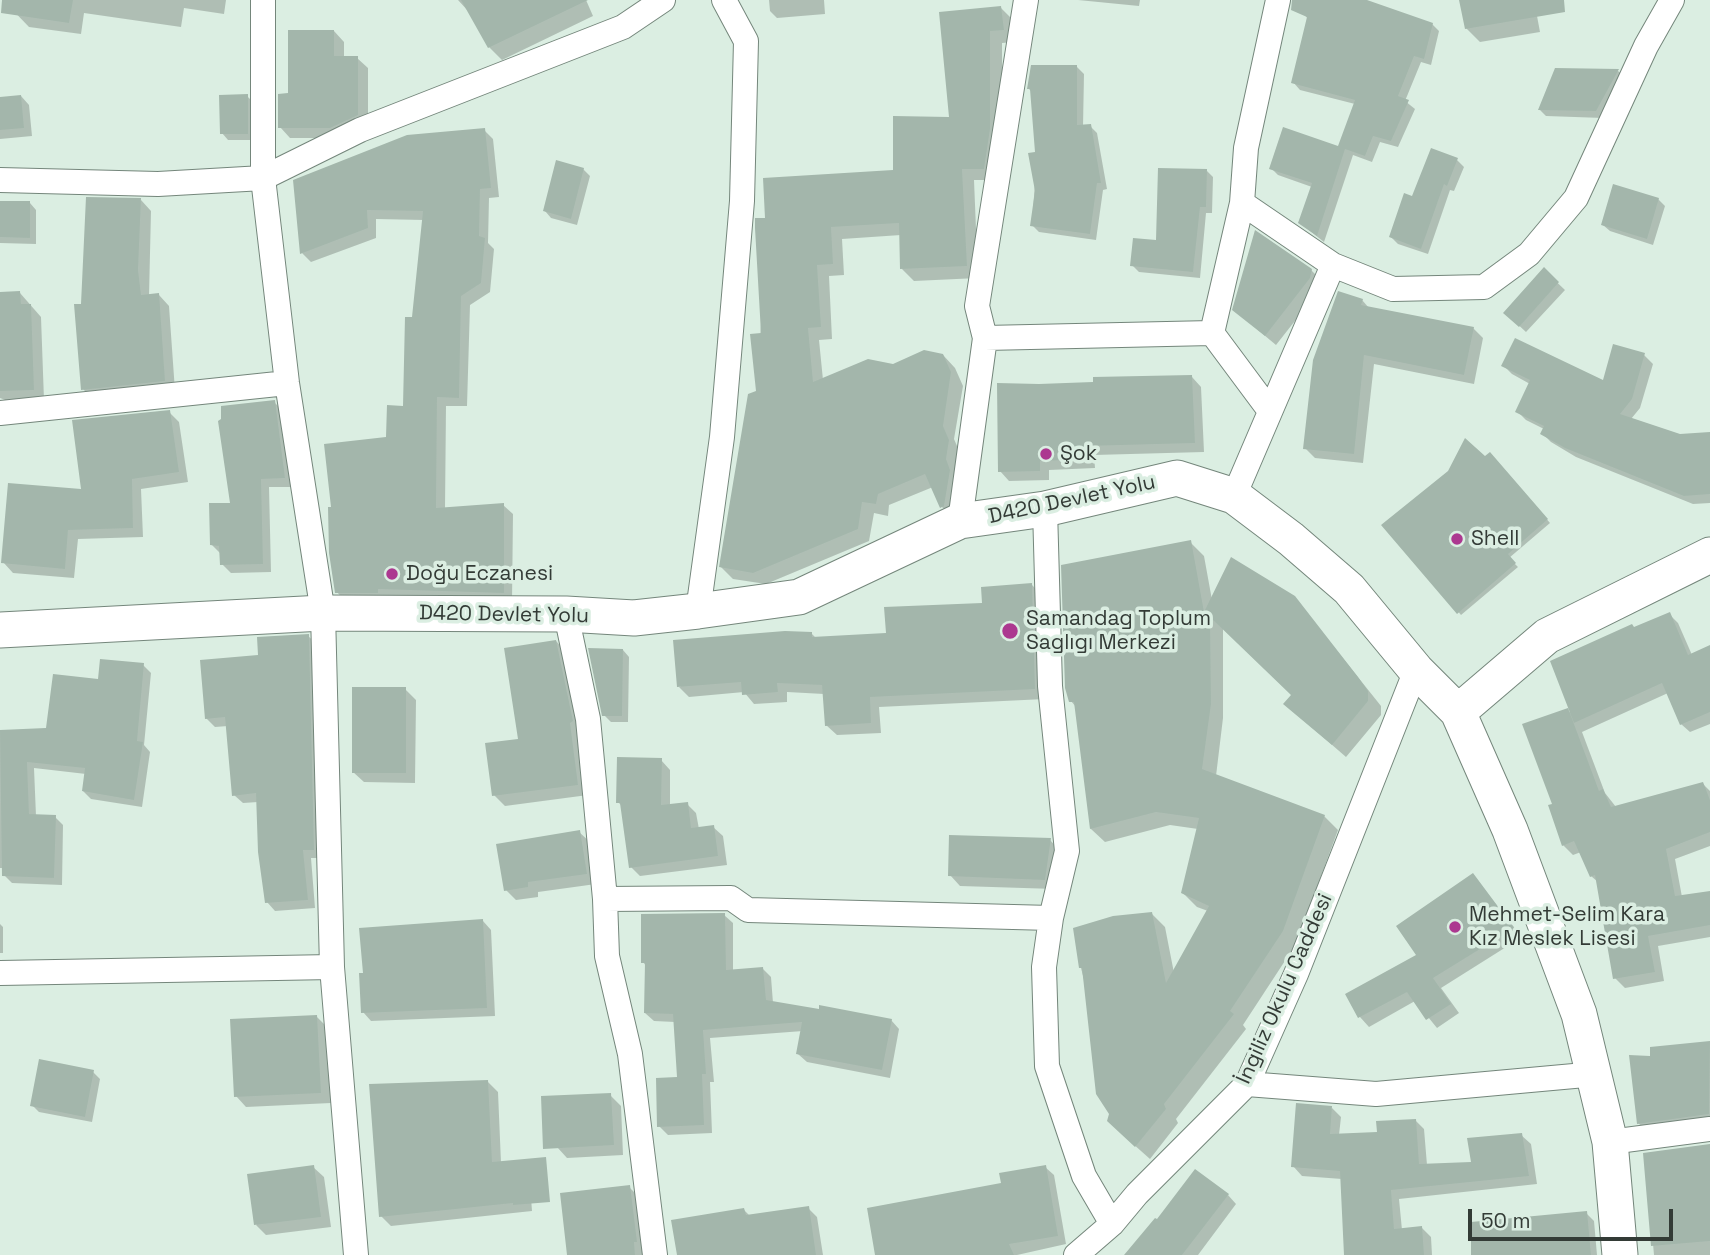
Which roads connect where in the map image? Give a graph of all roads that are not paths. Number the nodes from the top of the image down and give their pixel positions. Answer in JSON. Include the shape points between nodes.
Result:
{"nodes":[{"id":1,"x":263,"y":0,"type":"edge"},
{"id":2,"x":663,"y":0,"type":"edge"},
{"id":3,"x":724,"y":0,"type":"edge"},
{"id":4,"x":1026,"y":0,"type":"edge"},
{"id":5,"x":1278,"y":0,"type":"edge"},
{"id":6,"x":1672,"y":0,"type":"edge"},
{"id":7,"x":263,"y":178,"type":"junction"},
{"id":8,"x":0,"y":180,"type":"edge"},
{"id":9,"x":1242,"y":203,"type":"junction"},
{"id":10,"x":1333,"y":265,"type":"junction"},
{"id":11,"x":1212,"y":332,"type":"junction"},
{"id":12,"x":985,"y":338,"type":"junction"},
{"id":13,"x":287,"y":383,"type":"junction"},
{"id":14,"x":1270,"y":411,"type":"junction"},
{"id":15,"x":0,"y":412,"type":"edge"},
{"id":16,"x":1234,"y":496,"type":"junction"},
{"id":17,"x":1045,"y":509,"type":"junction"},
{"id":18,"x":960,"y":521,"type":"junction"},
{"id":19,"x":1710,"y":555,"type":"edge"},
{"id":20,"x":698,"y":611,"type":"junction"},
{"id":21,"x":323,"y":613,"type":"junction"},
{"id":22,"x":566,"y":614,"type":"junction"},
{"id":23,"x":0,"y":630,"type":"edge"},
{"id":24,"x":1416,"y":670,"type":"junction"},
{"id":25,"x":1458,"y":712,"type":"junction"},
{"id":26,"x":605,"y":899,"type":"junction"},
{"id":27,"x":1051,"y":918,"type":"junction"},
{"id":28,"x":332,"y":967,"type":"junction"},
{"id":29,"x":0,"y":973,"type":"edge"},
{"id":30,"x":1596,"y":1074,"type":"junction"},
{"id":31,"x":1247,"y":1084,"type":"junction"},
{"id":32,"x":1710,"y":1129,"type":"edge"},
{"id":33,"x":1610,"y":1142,"type":"junction"},
{"id":34,"x":1112,"y":1224,"type":"junction"},
{"id":35,"x":356,"y":1255,"type":"edge"},
{"id":36,"x":655,"y":1255,"type":"edge"},
{"id":37,"x":1076,"y":1255,"type":"edge"},
{"id":38,"x":1620,"y":1255,"type":"edge"}],
"edges":[{"from":1,"to":7,"type":"street"},
{"from":2,"to":7,"type":"street","via":[[624,27],[360,130]]},
{"from":3,"to":20,"type":"street","via":[[746,41],[742,201],[722,437]]},
{"from":4,"to":12,"type":"street","via":[[977,306]]},
{"from":5,"to":9,"type":"street","via":[[1247,148]]},
{"from":6,"to":10,"type":"street","via":[[1624,90],[1576,198],[1529,254],[1484,288],[1392,289]]},
{"from":7,"to":8,"type":"street","via":[[158,184]]},
{"from":7,"to":13,"type":"street"},
{"from":9,"to":10,"type":"street"},
{"from":9,"to":11,"type":"street"},
{"from":10,"to":14,"type":"street"},
{"from":11,"to":12,"type":"street"},
{"from":11,"to":14,"type":"street"},
{"from":12,"to":18,"type":"street"},
{"from":13,"to":15,"type":"street"},
{"from":13,"to":21,"type":"street"},
{"from":14,"to":16,"type":"street"},
{"from":16,"to":17,"type":"street","name":"D420 Devlet Yolu","via":[[1177,478]]},
{"from":16,"to":24,"type":"street","name":"D420 Devlet Yolu","via":[[1349,589]]},
{"from":17,"to":18,"type":"street","name":"D420 Devlet Yolu"},
{"from":17,"to":27,"type":"street","via":[[1050,686],[1066,851]]},
{"from":18,"to":20,"type":"street","name":"D420 Devlet Yolu","via":[[799,597]]},
{"from":19,"to":25,"type":"street","via":[[1547,636]]},
{"from":20,"to":22,"type":"street","name":"D420 Devlet Yolu","via":[[635,618]]},
{"from":21,"to":22,"type":"street","name":"D420 Devlet Yolu"},
{"from":21,"to":23,"type":"street","name":"D420 Devlet Yolu"},
{"from":21,"to":28,"type":"street"},
{"from":22,"to":26,"type":"street","via":[[588,719]]},
{"from":24,"to":25,"type":"street","name":"D420 Devlet Yolu"},
{"from":24,"to":31,"type":"street","name":"İngiliz Okulu Caddesi","via":[[1296,974]]},
{"from":25,"to":30,"type":"street","name":"D420 Devlet Yolu","via":[[1510,830],[1579,1014]]},
{"from":26,"to":27,"type":"street","via":[[731,898],[747,910]]},
{"from":26,"to":36,"type":"street","via":[[607,956],[630,1054]]},
{"from":27,"to":34,"type":"street","via":[[1044,967],[1047,1066],[1084,1176]]},
{"from":28,"to":29,"type":"street"},
{"from":28,"to":35,"type":"street"},
{"from":30,"to":31,"type":"street","via":[[1376,1094]]},
{"from":30,"to":33,"type":"street","name":"D420 Devlet Yolu"},
{"from":31,"to":34,"type":"street","name":"İngiliz Okulu Caddesi"},
{"from":32,"to":33,"type":"street"},
{"from":33,"to":38,"type":"street","name":"D420 Devlet Yolu"},
{"from":34,"to":37,"type":"street","name":"İngiliz Okulu Caddesi"}]}
